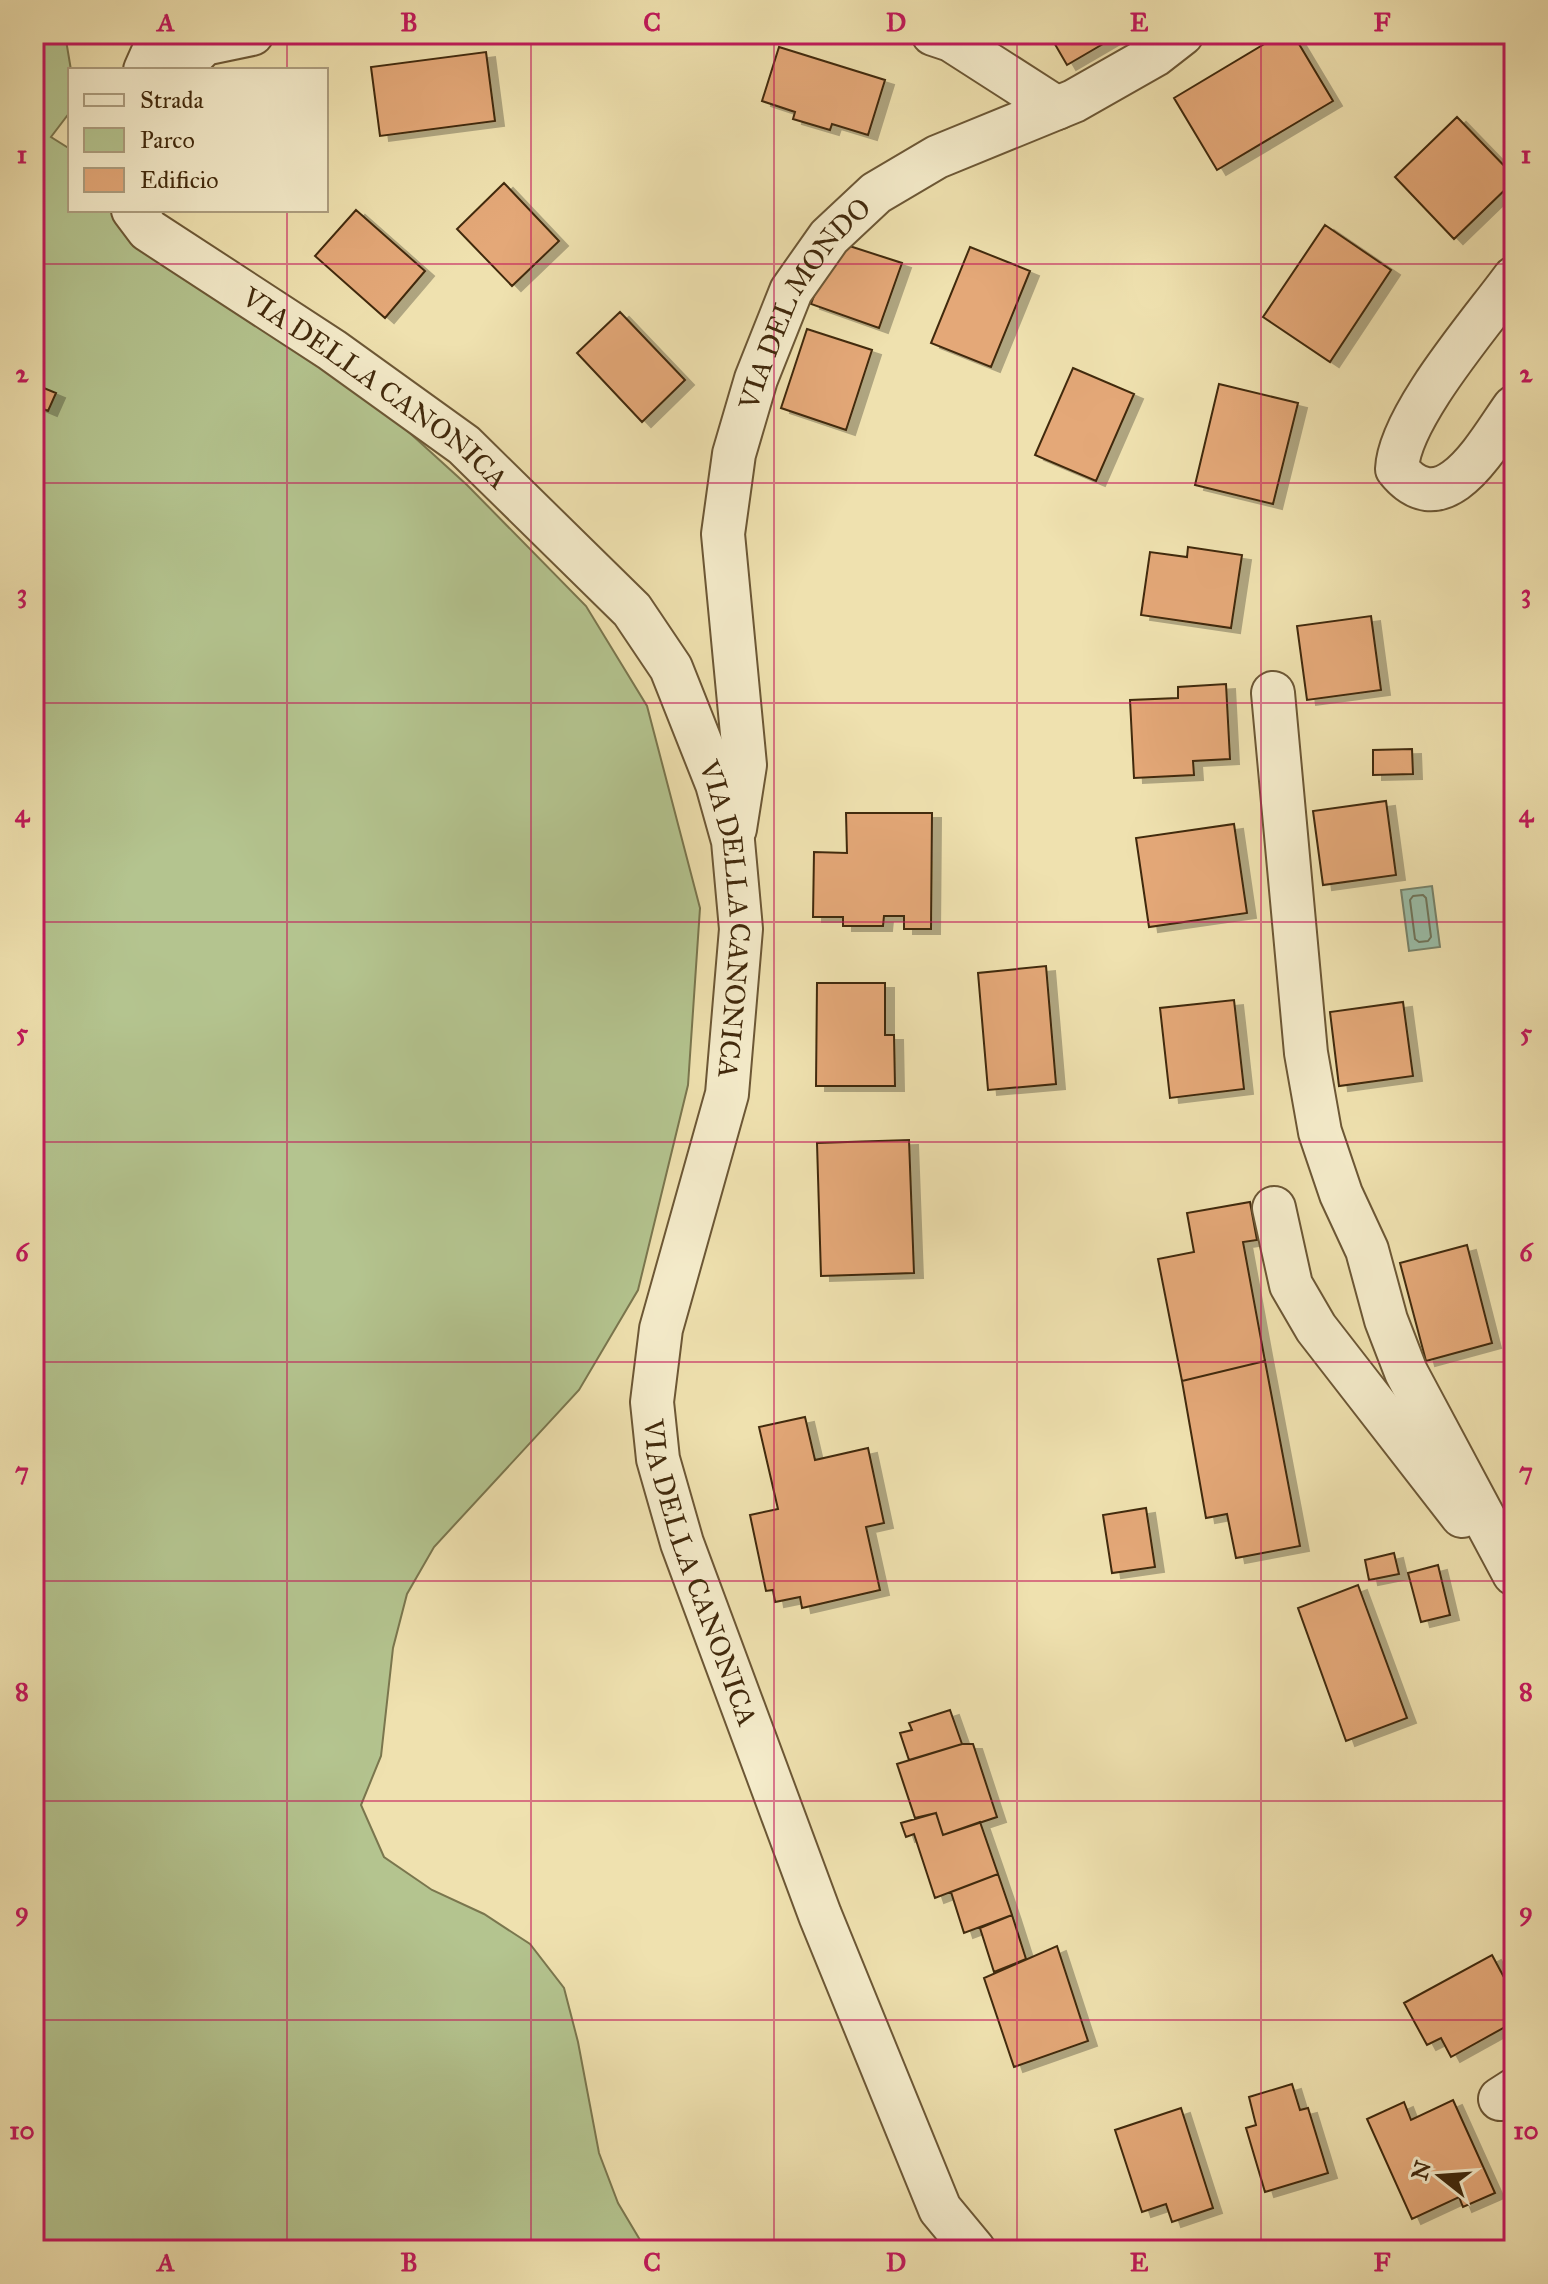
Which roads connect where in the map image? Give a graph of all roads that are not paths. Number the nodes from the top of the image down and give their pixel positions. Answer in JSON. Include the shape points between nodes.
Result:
{"nodes":[{"id":1,"x":161,"y":34,"type":"edge"},
{"id":2,"x":252,"y":34,"type":"edge"},
{"id":3,"x":933,"y":34,"type":"edge"},
{"id":4,"x":1182,"y":34,"type":"edge"},
{"id":5,"x":146,"y":68,"type":"edge"},
{"id":6,"x":180,"y":68,"type":"edge"},
{"id":7,"x":1057,"y":108,"type":"junction"},
{"id":8,"x":134,"y":212,"type":"edge"},
{"id":9,"x":1514,"y":278,"type":"edge"},
{"id":10,"x":1514,"y":407,"type":"edge"},
{"id":11,"x":1273,"y":693,"type":"dead end"},
{"id":12,"x":733,"y":841,"type":"junction"},
{"id":13,"x":1274,"y":1208,"type":"dead end"},
{"id":14,"x":1504,"y":1558,"type":"edge"},
{"id":15,"x":974,"y":2250,"type":"edge"}],
"edges":[{"from":1,"to":5,"type":"street"},
{"from":2,"to":6,"type":"street","via":[[204,44]]},
{"from":3,"to":7,"type":"street","via":[[951,40]]},
{"from":4,"to":7,"type":"street","name":"VIA DEL MONDO","via":[[1155,55]]},
{"from":7,"to":12,"type":"street","name":"VIA DEL MONDO","via":[[937,157],[876,193],[829,237],[791,291],[734,454],[723,534],[745,765]]},
{"from":8,"to":12,"type":"street","name":"VIA DELLA CANONICA","via":[[148,230],[332,350],[464,445],[632,610],[671,668],[717,784]]},
{"from":9,"to":10,"type":"street","via":[[1415,413],[1397,469],[1408,483],[1433,490],[1457,481]]},
{"from":11,"to":14,"type":"street","via":[[1306,1053],[1320,1132],[1367,1250],[1406,1372]]},
{"from":12,"to":15,"type":"street","name":"VIA DELLA CANONICA","via":[[741,929],[727,1094],[661,1329],[652,1402],[658,1459],[682,1543],[820,1915],[940,2209]]},
{"from":13,"to":14,"type":"street","via":[[1291,1285],[1316,1328],[1466,1521]]}]}
